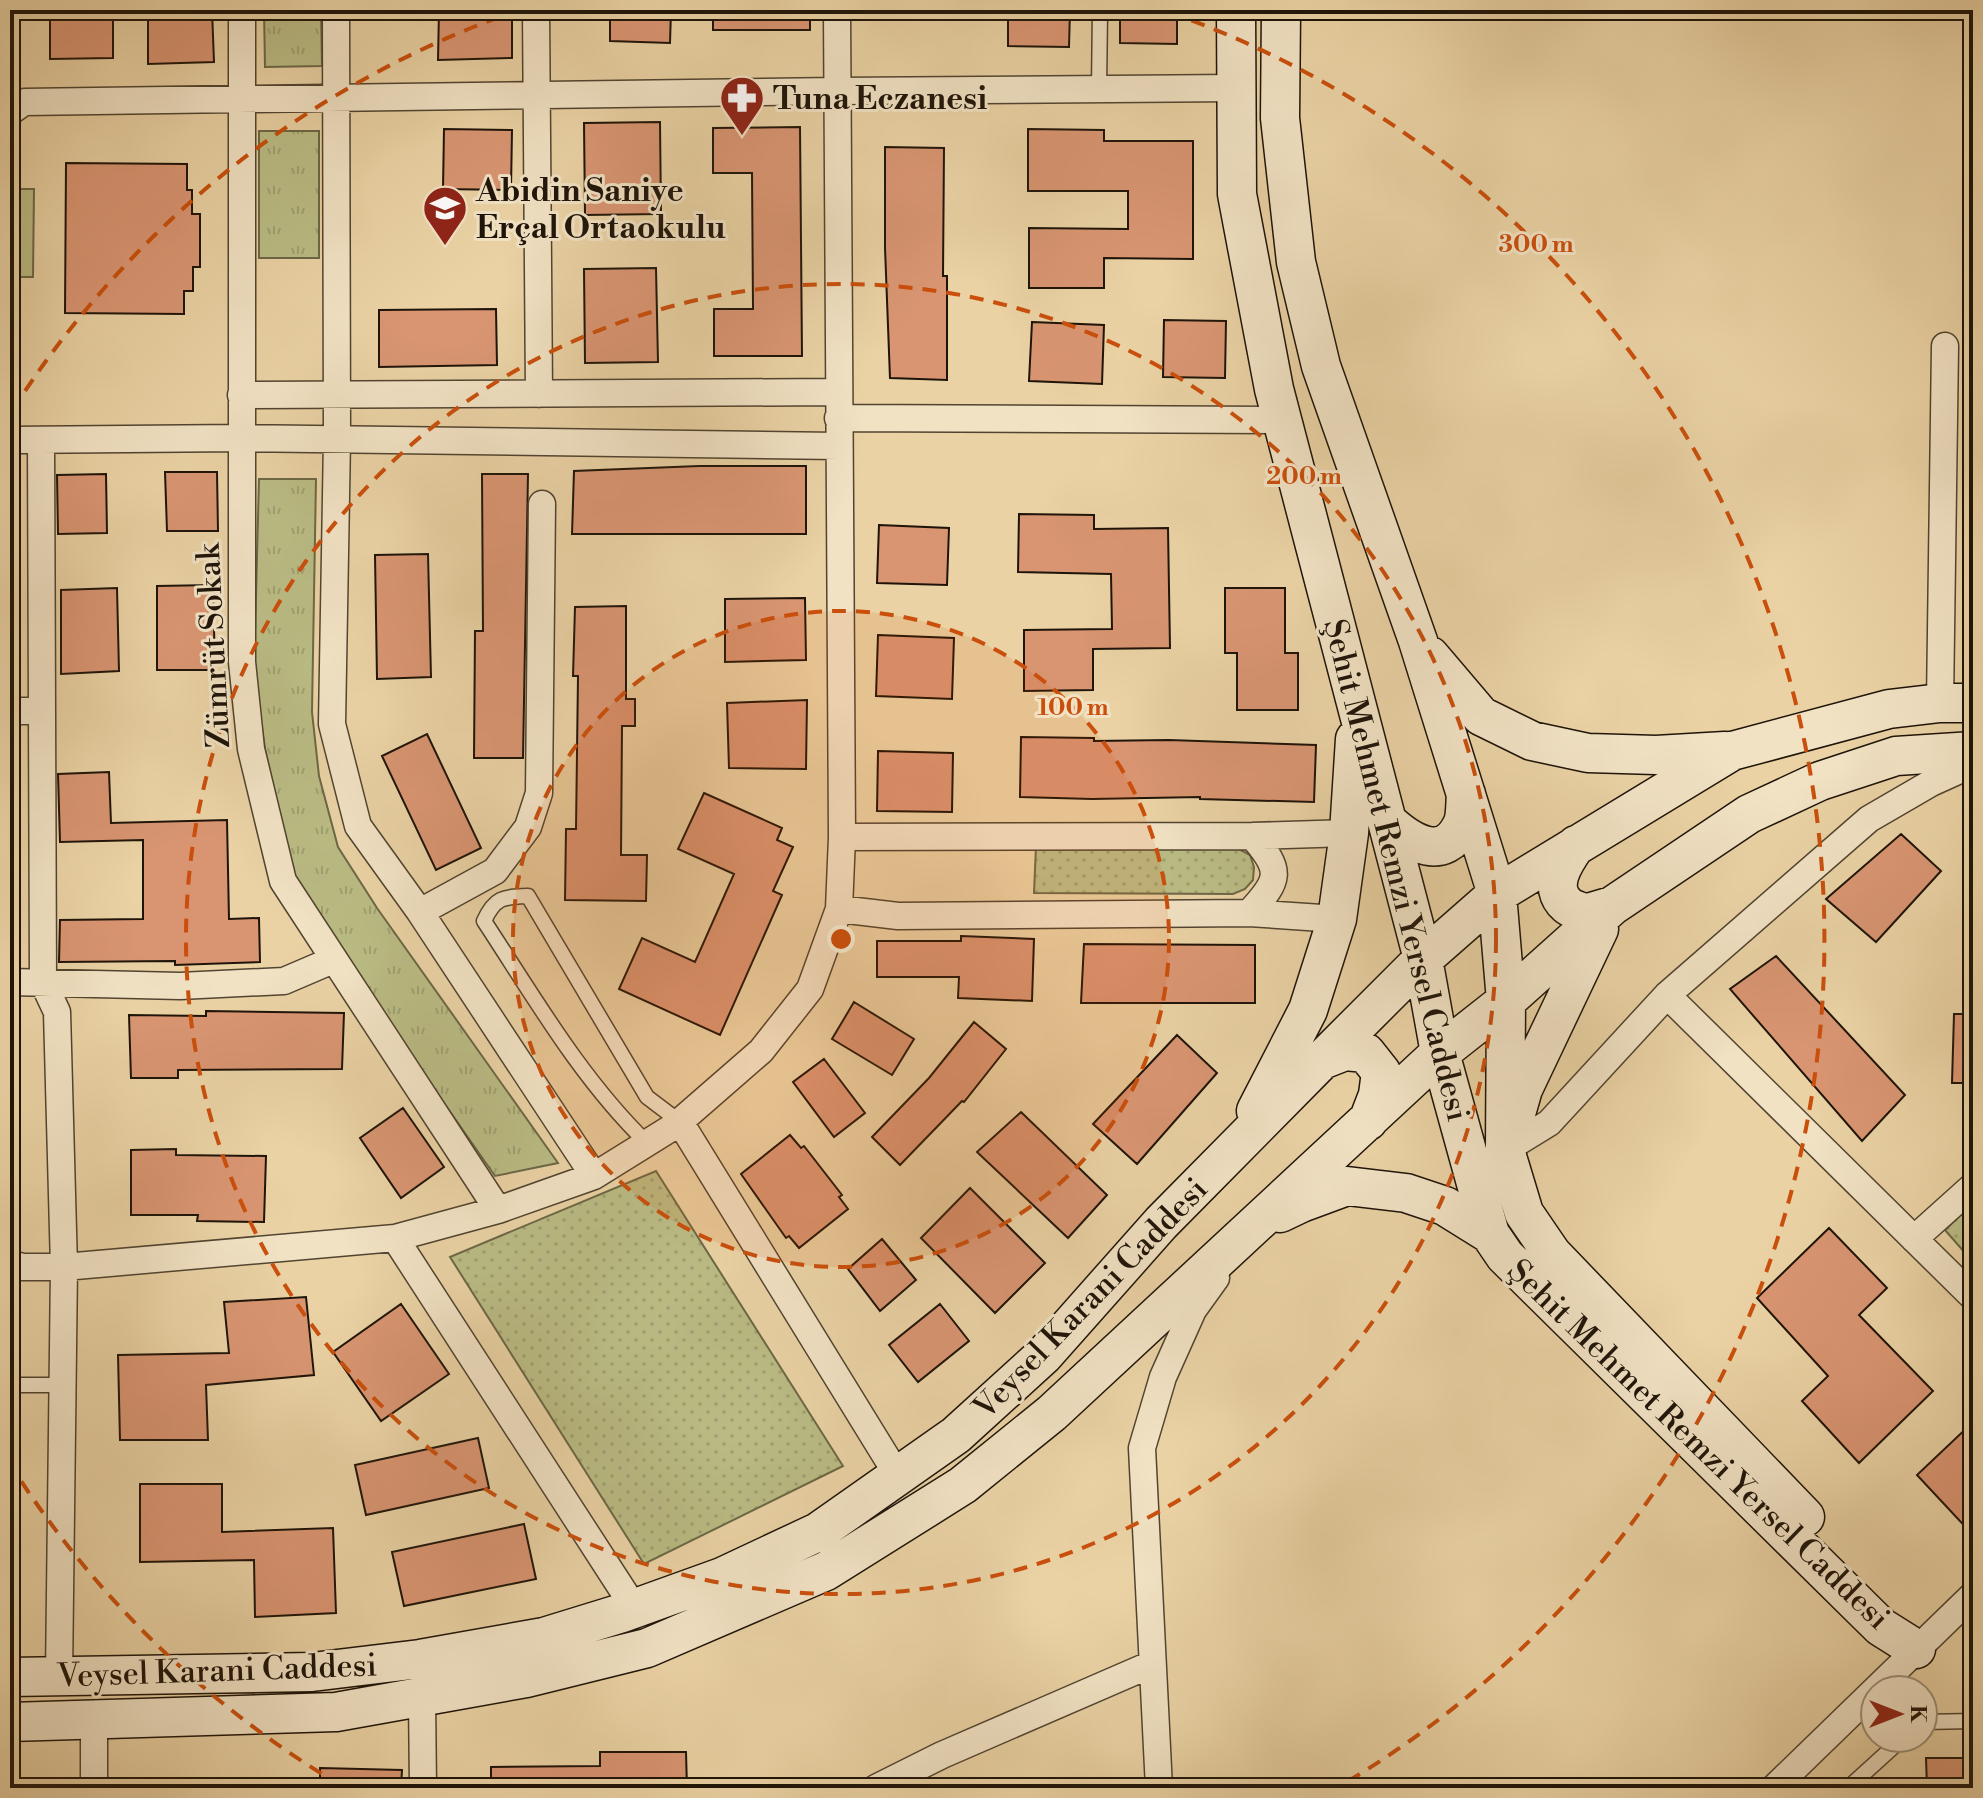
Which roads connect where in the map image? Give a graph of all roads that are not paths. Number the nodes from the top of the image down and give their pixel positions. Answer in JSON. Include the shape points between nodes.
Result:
{"nodes":[{"id":1,"x":242,"y":10,"type":"edge"},
{"id":2,"x":336,"y":10,"type":"edge"},
{"id":3,"x":536,"y":10,"type":"edge"},
{"id":4,"x":837,"y":10,"type":"edge"},
{"id":5,"x":1100,"y":10,"type":"edge"},
{"id":6,"x":1236,"y":10,"type":"edge"},
{"id":7,"x":1281,"y":10,"type":"edge"},
{"id":8,"x":1236,"y":88,"type":"junction"},
{"id":9,"x":1099,"y":89,"type":"junction"},
{"id":10,"x":837,"y":91,"type":"junction"},
{"id":11,"x":537,"y":95,"type":"junction"},
{"id":12,"x":337,"y":98,"type":"junction"},
{"id":13,"x":243,"y":99,"type":"junction"},
{"id":14,"x":15,"y":105,"type":"edge"},
{"id":15,"x":1945,"y":346,"type":"dead end"},
{"id":16,"x":539,"y":394,"type":"junction"},
{"id":17,"x":241,"y":395,"type":"junction"},
{"id":18,"x":336,"y":395,"type":"junction"},
{"id":19,"x":838,"y":405,"type":"junction"},
{"id":20,"x":1282,"y":420,"type":"junction"},
{"id":21,"x":241,"y":438,"type":"junction"},
{"id":22,"x":337,"y":439,"type":"junction"},
{"id":23,"x":10,"y":440,"type":"edge"},
{"id":24,"x":41,"y":440,"type":"junction"},
{"id":25,"x":838,"y":446,"type":"junction"},
{"id":26,"x":542,"y":504,"type":"dead end"},
{"id":27,"x":1418,"y":641,"type":"junction"},
{"id":28,"x":1956,"y":703,"type":"edge"},
{"id":29,"x":1357,"y":708,"type":"junction"},
{"id":30,"x":10,"y":711,"type":"edge"},
{"id":31,"x":41,"y":711,"type":"junction"},
{"id":32,"x":1732,"y":751,"type":"junction"},
{"id":33,"x":1973,"y":751,"type":"edge"},
{"id":34,"x":1973,"y":764,"type":"edge"},
{"id":35,"x":1466,"y":794,"type":"junction"},
{"id":36,"x":1389,"y":823,"type":"junction"},
{"id":37,"x":1349,"y":833,"type":"junction"},
{"id":38,"x":1252,"y":836,"type":"junction"},
{"id":39,"x":842,"y":837,"type":"junction"},
{"id":40,"x":1576,"y":845,"type":"junction"},
{"id":41,"x":1497,"y":894,"type":"junction"},
{"id":42,"x":1612,"y":906,"type":"junction"},
{"id":43,"x":839,"y":909,"type":"junction"},
{"id":44,"x":420,"y":912,"type":"junction"},
{"id":45,"x":1249,"y":913,"type":"junction"},
{"id":46,"x":1337,"y":919,"type":"junction"},
{"id":47,"x":1423,"y":959,"type":"junction"},
{"id":48,"x":333,"y":960,"type":"junction"},
{"id":49,"x":10,"y":982,"type":"edge"},
{"id":50,"x":43,"y":982,"type":"junction"},
{"id":51,"x":1667,"y":995,"type":"junction"},
{"id":52,"x":1506,"y":1001,"type":"junction"},
{"id":53,"x":1440,"y":1053,"type":"junction"},
{"id":54,"x":1322,"y":1060,"type":"junction"},
{"id":55,"x":1368,"y":1121,"type":"junction"},
{"id":56,"x":680,"y":1122,"type":"junction"},
{"id":57,"x":647,"y":1143,"type":"junction"},
{"id":58,"x":1239,"y":1144,"type":"junction"},
{"id":59,"x":1505,"y":1150,"type":"junction"},
{"id":60,"x":594,"y":1176,"type":"junction"},
{"id":61,"x":1973,"y":1186,"type":"edge"},
{"id":62,"x":498,"y":1210,"type":"junction"},
{"id":63,"x":1249,"y":1228,"type":"junction"},
{"id":64,"x":1490,"y":1234,"type":"junction"},
{"id":65,"x":395,"y":1238,"type":"junction"},
{"id":66,"x":1914,"y":1239,"type":"junction"},
{"id":67,"x":10,"y":1264,"type":"edge"},
{"id":68,"x":64,"y":1267,"type":"junction"},
{"id":69,"x":1973,"y":1297,"type":"edge"},
{"id":70,"x":10,"y":1385,"type":"edge"},
{"id":71,"x":63,"y":1385,"type":"junction"},
{"id":72,"x":898,"y":1476,"type":"junction"},
{"id":73,"x":1972,"y":1598,"type":"edge"},
{"id":74,"x":635,"y":1609,"type":"junction"},
{"id":75,"x":1916,"y":1649,"type":"junction"},
{"id":76,"x":1152,"y":1664,"type":"junction"},
{"id":77,"x":59,"y":1676,"type":"junction"},
{"id":78,"x":10,"y":1677,"type":"edge"},
{"id":79,"x":422,"y":1697,"type":"junction"},
{"id":80,"x":94,"y":1719,"type":"junction"},
{"id":81,"x":1973,"y":1721,"type":"edge"},
{"id":82,"x":10,"y":1722,"type":"edge"},
{"id":83,"x":1939,"y":1722,"type":"edge"},
{"id":84,"x":1885,"y":1754,"type":"edge"},
{"id":85,"x":1849,"y":1787,"type":"edge"},
{"id":86,"x":94,"y":1788,"type":"edge"},
{"id":87,"x":423,"y":1788,"type":"edge"},
{"id":88,"x":876,"y":1788,"type":"edge"},
{"id":89,"x":1159,"y":1788,"type":"edge"},
{"id":90,"x":1774,"y":1788,"type":"edge"}],
"edges":[{"from":1,"to":13,"type":"street","name":"Zümrüt Sokak"},
{"from":2,"to":12,"type":"street"},
{"from":3,"to":11,"type":"street"},
{"from":4,"to":10,"type":"street"},
{"from":5,"to":9,"type":"lane"},
{"from":6,"to":8,"type":"main road","name":"Şehit Mehmet Remzi Yersel Caddesi"},
{"from":7,"to":27,"type":"main road","name":"Şehit Mehmet Remzi Yersel Caddesi","via":[[1280,118],[1296,262],[1321,366]]},
{"from":8,"to":9,"type":"street"},
{"from":8,"to":20,"type":"main road","name":"Şehit Mehmet Remzi Yersel Caddesi","via":[[1237,194]]},
{"from":9,"to":10,"type":"street"},
{"from":10,"to":11,"type":"street"},
{"from":10,"to":19,"type":"street"},
{"from":11,"to":12,"type":"street"},
{"from":11,"to":16,"type":"street"},
{"from":12,"to":13,"type":"street"},
{"from":12,"to":18,"type":"street"},
{"from":13,"to":14,"type":"street"},
{"from":13,"to":17,"type":"street","name":"Zümrüt Sokak"},
{"from":15,"to":28,"type":"street"},
{"from":16,"to":18,"type":"street"},
{"from":16,"to":19,"type":"street"},
{"from":17,"to":18,"type":"street"},
{"from":17,"to":21,"type":"street","name":"Zümrüt Sokak"},
{"from":18,"to":22,"type":"street"},
{"from":19,"to":20,"type":"street"},
{"from":19,"to":25,"type":"street"},
{"from":20,"to":29,"type":"main road","name":"Şehit Mehmet Remzi Yersel Caddesi"},
{"from":21,"to":22,"type":"street"},
{"from":21,"to":24,"type":"street"},
{"from":21,"to":48,"type":"street","name":"Zümrüt Sokak","via":[[242,662],[251,749],[283,881]]},
{"from":22,"to":25,"type":"street"},
{"from":22,"to":44,"type":"street","via":[[332,724],[358,826]]},
{"from":23,"to":24,"type":"street"},
{"from":24,"to":31,"type":"street"},
{"from":25,"to":39,"type":"street"},
{"from":26,"to":44,"type":"street","via":[[539,793],[528,827],[495,871]]},
{"from":27,"to":32,"type":"main road","via":[[1481,716],[1532,741],[1588,753]]},
{"from":27,"to":35,"type":"main road","name":"Şehit Mehmet Remzi Yersel Caddesi"},
{"from":28,"to":32,"type":"main road","name":"Veysel Karani Caddesi","via":[[1889,709]]},
{"from":29,"to":36,"type":"main road","name":"Şehit Mehmet Remzi Yersel Caddesi"},
{"from":29,"to":37,"type":"main road"},
{"from":30,"to":31,"type":"street"},
{"from":31,"to":50,"type":"street"},
{"from":32,"to":40,"type":"main road","name":"Veysel Karani Caddesi"},
{"from":33,"to":42,"type":"main road","name":"Veysel Karani Caddesi","via":[[1896,756],[1820,781],[1749,814]]},
{"from":34,"to":51,"type":"street","via":[[1869,819]]},
{"from":35,"to":36,"type":"main road","via":[[1462,824],[1449,842],[1429,848],[1407,839]]},
{"from":35,"to":41,"type":"main road","name":"Şehit Mehmet Remzi Yersel Caddesi"},
{"from":36,"to":47,"type":"main road","name":"Şehit Mehmet Remzi Yersel Caddesi"},
{"from":37,"to":38,"type":"street"},
{"from":37,"to":46,"type":"main road"},
{"from":38,"to":39,"type":"street"},
{"from":38,"to":45,"type":"street","via":[[1270,857],[1274,873],[1269,891]]},
{"from":39,"to":43,"type":"street"},
{"from":40,"to":41,"type":"main road","name":"Veysel Karani Caddesi"},
{"from":40,"to":42,"type":"main road","via":[[1561,866],[1557,888],[1567,905],[1585,914]]},
{"from":41,"to":47,"type":"main road","name":"Veysel Karani Caddesi"},
{"from":41,"to":52,"type":"main road","name":"Şehit Mehmet Remzi Yersel Caddesi"},
{"from":42,"to":52,"type":"main road","name":"Veysel Karani Caddesi"},
{"from":42,"to":59,"type":"main road","via":[[1523,1089]]},
{"from":43,"to":45,"type":"street","via":[[898,916]]},
{"from":43,"to":56,"type":"street","via":[[810,989],[761,1051]]},
{"from":44,"to":60,"type":"street"},
{"from":45,"to":46,"type":"street"},
{"from":46,"to":58,"type":"main road","via":[[1308,1010]]},
{"from":47,"to":53,"type":"main road","name":"Şehit Mehmet Remzi Yersel Caddesi"},
{"from":47,"to":54,"type":"main road","name":"Veysel Karani Caddesi"},
{"from":48,"to":50,"type":"street","via":[[284,981],[180,986]]},
{"from":48,"to":62,"type":"street","name":"Zümrüt Sokak"},
{"from":49,"to":50,"type":"street"},
{"from":50,"to":68,"type":"street","via":[[57,1012]]},
{"from":51,"to":59,"type":"street","via":[[1549,1123]]},
{"from":51,"to":66,"type":"street"},
{"from":52,"to":53,"type":"main road","name":"Veysel Karani Caddesi"},
{"from":52,"to":59,"type":"main road","name":"Şehit Mehmet Remzi Yersel Caddesi"},
{"from":53,"to":55,"type":"main road","name":"Veysel Karani Caddesi"},
{"from":53,"to":64,"type":"main road","name":"Şehit Mehmet Remzi Yersel Caddesi"},
{"from":54,"to":55,"type":"main road","via":[[1345,1051],[1366,1053],[1381,1072]]},
{"from":54,"to":58,"type":"main road","name":"Veysel Karani Caddesi"},
{"from":55,"to":63,"type":"main road","name":"Veysel Karani Caddesi"},
{"from":56,"to":57,"type":"street"},
{"from":56,"to":57,"type":"lane","via":[[647,1097],[528,896],[491,904],[484,921],[572,1055]]},
{"from":56,"to":72,"type":"street"},
{"from":57,"to":60,"type":"street"},
{"from":58,"to":72,"type":"main road","name":"Veysel Karani Caddesi","via":[[1044,1355],[956,1435]]},
{"from":59,"to":75,"type":"main road","name":"Şehit Mehmet Remzi Yersel Caddesi","via":[[1524,1213],[1552,1254],[1894,1607]]},
{"from":60,"to":62,"type":"street"},
{"from":61,"to":66,"type":"street"},
{"from":62,"to":65,"type":"street"},
{"from":63,"to":64,"type":"main road","via":[[1347,1186],[1406,1193],[1445,1206]]},
{"from":63,"to":76,"type":"street","via":[[1193,1310],[1163,1377],[1142,1448]]},
{"from":63,"to":79,"type":"main road","name":"Veysel Karani Caddesi","via":[[1052,1413],[974,1476],[826,1571],[647,1648]]},
{"from":64,"to":75,"type":"main road","name":"Şehit Mehmet Remzi Yersel Caddesi","via":[[1505,1256],[1881,1627]]},
{"from":65,"to":68,"type":"street"},
{"from":65,"to":74,"type":"street"},
{"from":66,"to":69,"type":"street"},
{"from":67,"to":68,"type":"street"},
{"from":68,"to":71,"type":"street"},
{"from":70,"to":71,"type":"lane"},
{"from":71,"to":77,"type":"street"},
{"from":72,"to":74,"type":"main road","name":"Veysel Karani Caddesi","via":[[818,1532],[722,1577]]},
{"from":73,"to":75,"type":"street"},
{"from":74,"to":77,"type":"main road","name":"Veysel Karani Caddesi","via":[[544,1637],[343,1669]]},
{"from":75,"to":90,"type":"street"},
{"from":76,"to":88,"type":"street"},
{"from":76,"to":89,"type":"street"},
{"from":77,"to":78,"type":"main road","name":"Veysel Karani Caddesi"},
{"from":79,"to":80,"type":"main road","name":"Veysel Karani Caddesi","via":[[336,1712]]},
{"from":79,"to":87,"type":"street"},
{"from":80,"to":82,"type":"main road","name":"Veysel Karani Caddesi"},
{"from":80,"to":86,"type":"street"},
{"from":81,"to":83,"type":"lane"},
{"from":84,"to":85,"type":"lane"}]}
